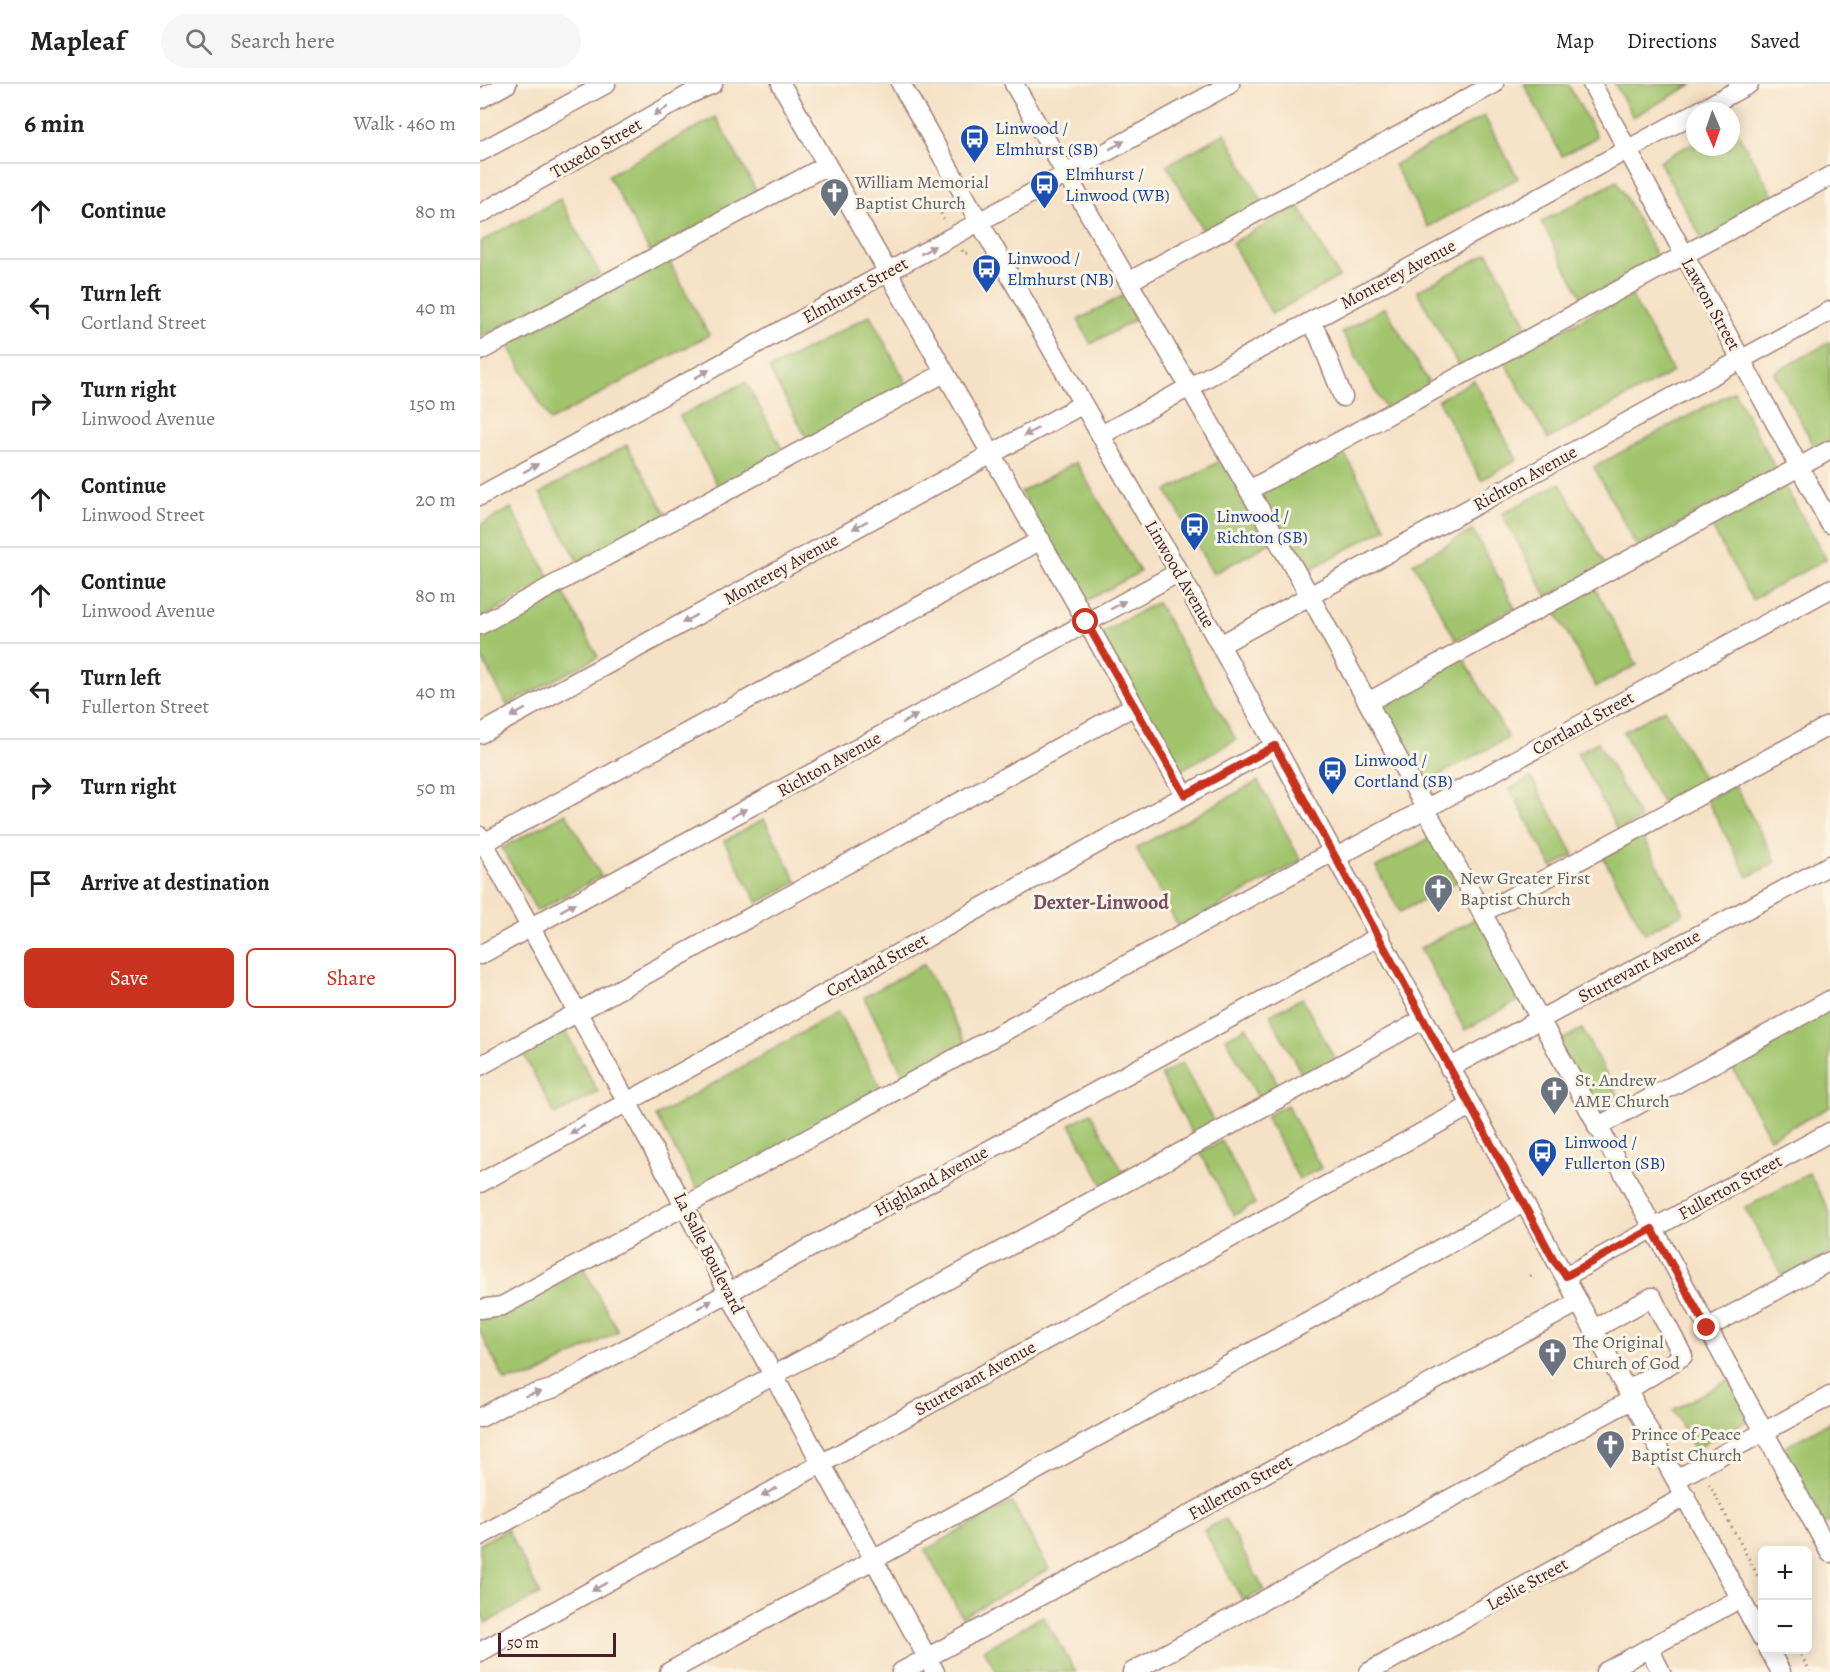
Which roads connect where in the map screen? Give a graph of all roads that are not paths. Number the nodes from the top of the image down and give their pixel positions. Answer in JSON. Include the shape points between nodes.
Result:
{"nodes":[{"id":1,"x":507,"y":84,"type":"edge"},
{"id":2,"x":606,"y":84,"type":"edge"},
{"id":3,"x":713,"y":84,"type":"edge"},
{"id":4,"x":781,"y":84,"type":"edge"},
{"id":5,"x":901,"y":84,"type":"edge"},
{"id":6,"x":1014,"y":84,"type":"edge"},
{"id":7,"x":1230,"y":84,"type":"edge"},
{"id":8,"x":1494,"y":84,"type":"edge"},
{"id":9,"x":1592,"y":84,"type":"edge"},
{"id":10,"x":1749,"y":84,"type":"edge"},
{"id":11,"x":687,"y":89,"type":"edge"},
{"id":12,"x":480,"y":99,"type":"edge"},
{"id":13,"x":1716,"y":102,"type":"edge"},
{"id":14,"x":1686,"y":118,"type":"edge"},
{"id":15,"x":1627,"y":150,"type":"junction"},
{"id":16,"x":480,"y":152,"type":"edge"},
{"id":17,"x":827,"y":165,"type":"junction"},
{"id":18,"x":1064,"y":174,"type":"junction"},
{"id":19,"x":1830,"y":176,"type":"edge"},
{"id":20,"x":480,"y":214,"type":"edge"},
{"id":21,"x":978,"y":220,"type":"junction"},
{"id":22,"x":1685,"y":255,"type":"junction"},
{"id":23,"x":887,"y":273,"type":"junction"},
{"id":24,"x":1128,"y":282,"type":"junction"},
{"id":25,"x":1830,"y":311,"type":"edge"},
{"id":26,"x":1310,"y":322,"type":"junction"},
{"id":27,"x":480,"y":351,"type":"edge"},
{"id":28,"x":1742,"y":359,"type":"junction"},
{"id":29,"x":944,"y":373,"type":"junction"},
{"id":30,"x":1189,"y":387,"type":"junction"},
{"id":31,"x":1343,"y":397,"type":"dead end"},
{"id":32,"x":1083,"y":404,"type":"junction"},
{"id":33,"x":1101,"y":435,"type":"junction"},
{"id":34,"x":1830,"y":450,"type":"edge"},
{"id":35,"x":990,"y":454,"type":"junction"},
{"id":36,"x":1800,"y":467,"type":"junction"},
{"id":37,"x":1249,"y":490,"type":"junction"},
{"id":38,"x":480,"y":496,"type":"edge"},
{"id":39,"x":1830,"y":524,"type":"edge"},
{"id":40,"x":1041,"y":540,"type":"junction"},
{"id":41,"x":1179,"y":572,"type":"junction"},
{"id":42,"x":1830,"y":589,"type":"edge"},
{"id":43,"x":1310,"y":596,"type":"junction"},
{"id":44,"x":1086,"y":622,"type":"junction"},
{"id":45,"x":480,"y":625,"type":"edge"},
{"id":46,"x":1220,"y":645,"type":"junction"},
{"id":47,"x":1368,"y":702,"type":"junction"},
{"id":48,"x":1134,"y":706,"type":"junction"},
{"id":49,"x":1830,"y":725,"type":"edge"},
{"id":50,"x":480,"y":734,"type":"edge"},
{"id":51,"x":1275,"y":746,"type":"junction"},
{"id":52,"x":1185,"y":795,"type":"junction"},
{"id":53,"x":1426,"y":809,"type":"junction"},
{"id":54,"x":481,"y":842,"type":"edge"},
{"id":55,"x":1333,"y":855,"type":"junction"},
{"id":56,"x":1830,"y":865,"type":"edge"},
{"id":57,"x":1482,"y":913,"type":"junction"},
{"id":58,"x":531,"y":927,"type":"junction"},
{"id":59,"x":1380,"y":936,"type":"junction"},
{"id":60,"x":480,"y":956,"type":"edge"},
{"id":61,"x":1830,"y":1000,"type":"edge"},
{"id":62,"x":578,"y":1011,"type":"junction"},
{"id":63,"x":1424,"y":1019,"type":"junction"},
{"id":64,"x":1539,"y":1019,"type":"junction"},
{"id":65,"x":480,"y":1066,"type":"edge"},
{"id":66,"x":1449,"y":1068,"type":"junction"},
{"id":67,"x":628,"y":1102,"type":"junction"},
{"id":68,"x":1470,"y":1106,"type":"junction"},
{"id":69,"x":1597,"y":1127,"type":"junction"},
{"id":70,"x":1830,"y":1132,"type":"edge"},
{"id":71,"x":480,"y":1183,"type":"edge"},
{"id":72,"x":1523,"y":1203,"type":"junction"},
{"id":73,"x":684,"y":1205,"type":"junction"},
{"id":74,"x":1652,"y":1229,"type":"junction"},
{"id":75,"x":1830,"y":1261,"type":"edge"},
{"id":76,"x":1566,"y":1276,"type":"junction"},
{"id":77,"x":728,"y":1292,"type":"junction"},
{"id":78,"x":1579,"y":1302,"type":"junction"},
{"id":79,"x":480,"y":1309,"type":"edge"},
{"id":80,"x":1707,"y":1328,"type":"junction"},
{"id":81,"x":1594,"y":1329,"type":"junction"},
{"id":82,"x":776,"y":1376,"type":"junction"},
{"id":83,"x":1630,"y":1395,"type":"junction"},
{"id":84,"x":1830,"y":1396,"type":"edge"},
{"id":85,"x":480,"y":1418,"type":"edge"},
{"id":86,"x":1764,"y":1432,"type":"junction"},
{"id":87,"x":820,"y":1464,"type":"junction"},
{"id":88,"x":1677,"y":1479,"type":"junction"},
{"id":89,"x":1686,"y":1496,"type":"junction"},
{"id":90,"x":1824,"y":1530,"type":"edge"},
{"id":91,"x":480,"y":1536,"type":"edge"},
{"id":92,"x":1830,"y":1553,"type":"edge"},
{"id":93,"x":874,"y":1559,"type":"junction"},
{"id":94,"x":1741,"y":1598,"type":"junction"},
{"id":95,"x":1758,"y":1630,"type":"edge"},
{"id":96,"x":1649,"y":1648,"type":"junction"},
{"id":97,"x":480,"y":1652,"type":"edge"},
{"id":98,"x":1771,"y":1654,"type":"edge"},
{"id":99,"x":931,"y":1665,"type":"edge"},
{"id":100,"x":669,"y":1672,"type":"edge"},
{"id":101,"x":901,"y":1672,"type":"edge"},
{"id":102,"x":1132,"y":1672,"type":"edge"},
{"id":103,"x":1369,"y":1672,"type":"edge"},
{"id":104,"x":1605,"y":1672,"type":"edge"},
{"id":105,"x":1661,"y":1672,"type":"edge"},
{"id":106,"x":1781,"y":1672,"type":"edge"}],
"edges":[{"from":1,"to":12,"type":"street"},
{"from":2,"to":16,"type":"street"},
{"from":3,"to":11,"type":"street","name":"Tuxedo Street"},
{"from":4,"to":17,"type":"street"},
{"from":5,"to":21,"type":"street","name":"Linwood Avenue"},
{"from":6,"to":18,"type":"street"},
{"from":18,"to":7,"type":"street","name":"Elmhurst Street","one_way":true},
{"from":8,"to":24,"type":"street"},
{"from":9,"to":15,"type":"street","name":"Lawton Street"},
{"from":10,"to":13,"type":"street"},
{"from":11,"to":20,"type":"street","name":"Tuxedo Street","one_way":true},
{"from":14,"to":15,"type":"street","name":"Monterey Avenue"},
{"from":15,"to":22,"type":"street","name":"Lawton Street"},
{"from":15,"to":26,"type":"street","name":"Monterey Avenue"},
{"from":17,"to":23,"type":"street"},
{"from":17,"to":27,"type":"street"},
{"from":18,"to":21,"type":"street","name":"Elmhurst Street"},
{"from":18,"to":24,"type":"street"},
{"from":19,"to":22,"type":"street"},
{"from":23,"to":21,"type":"street","name":"Elmhurst Street","one_way":true},
{"from":21,"to":32,"type":"street","name":"Linwood Avenue"},
{"from":22,"to":28,"type":"street","name":"Lawton Street"},
{"from":22,"to":37,"type":"street"},
{"from":23,"to":29,"type":"street"},
{"from":38,"to":23,"type":"street","name":"Elmhurst Street","one_way":true},
{"from":24,"to":30,"type":"street"},
{"from":25,"to":28,"type":"street","name":"Richton Avenue"},
{"from":26,"to":30,"type":"street","name":"Monterey Avenue"},
{"from":26,"to":31,"type":"street"},
{"from":28,"to":36,"type":"street","name":"Lawton Street"},
{"from":28,"to":43,"type":"street","name":"Richton Avenue"},
{"from":29,"to":35,"type":"street"},
{"from":29,"to":45,"type":"street"},
{"from":30,"to":33,"type":"street","name":"Monterey Avenue"},
{"from":30,"to":37,"type":"street"},
{"from":32,"to":33,"type":"street","name":"Linwood Avenue"},
{"from":32,"to":35,"type":"street","name":"Monterey Avenue","one_way":true},
{"from":33,"to":41,"type":"street","name":"Linwood Avenue"},
{"from":34,"to":36,"type":"street"},
{"from":35,"to":40,"type":"street"},
{"from":35,"to":50,"type":"street","name":"Monterey Avenue","one_way":true},
{"from":36,"to":39,"type":"street","name":"Lawton Street"},
{"from":36,"to":47,"type":"street"},
{"from":37,"to":43,"type":"street"},
{"from":40,"to":44,"type":"street"},
{"from":40,"to":54,"type":"street"},
{"from":44,"to":41,"type":"street","name":"Richton Avenue","one_way":true},
{"from":41,"to":46,"type":"street","name":"Linwood Avenue"},
{"from":42,"to":53,"type":"street","name":"Cortland Street"},
{"from":43,"to":46,"type":"street","name":"Richton Avenue"},
{"from":43,"to":47,"type":"street"},
{"from":44,"to":48,"type":"street"},
{"from":58,"to":44,"type":"street","name":"Richton Avenue","one_way":true},
{"from":46,"to":51,"type":"street","name":"Linwood Avenue"},
{"from":47,"to":53,"type":"street"},
{"from":48,"to":52,"type":"street"},
{"from":48,"to":62,"type":"street"},
{"from":49,"to":57,"type":"street"},
{"from":51,"to":52,"type":"street","name":"Cortland Street"},
{"from":51,"to":55,"type":"street","name":"Linwood Avenue"},
{"from":52,"to":67,"type":"street","name":"Cortland Street"},
{"from":53,"to":55,"type":"street","name":"Cortland Street"},
{"from":53,"to":57,"type":"street"},
{"from":54,"to":58,"type":"street","name":"La Salle Boulevard"},
{"from":55,"to":59,"type":"street","name":"Linwood Avenue"},
{"from":55,"to":73,"type":"street","name":"Cortland Street"},
{"from":56,"to":64,"type":"street","name":"Sturtevant Avenue"},
{"from":57,"to":64,"type":"street"},
{"from":58,"to":60,"type":"street","name":"Richton Avenue"},
{"from":58,"to":62,"type":"street","name":"La Salle Boulevard"},
{"from":59,"to":63,"type":"street","name":"Linwood Avenue"},
{"from":59,"to":77,"type":"street","name":"Highland Avenue"},
{"from":61,"to":69,"type":"street"},
{"from":62,"to":65,"type":"street"},
{"from":62,"to":67,"type":"street","name":"La Salle Boulevard"},
{"from":63,"to":66,"type":"street","name":"Linwood Avenue"},
{"from":63,"to":82,"type":"street"},
{"from":64,"to":66,"type":"street","name":"Sturtevant Avenue"},
{"from":64,"to":69,"type":"street"},
{"from":66,"to":68,"type":"street","name":"Linwood Avenue"},
{"from":67,"to":71,"type":"street","name":"Cortland Street","one_way":true},
{"from":67,"to":73,"type":"street","name":"La Salle Boulevard"},
{"from":68,"to":72,"type":"street"},
{"from":68,"to":87,"type":"street","name":"Sturtevant Avenue"},
{"from":69,"to":74,"type":"street"},
{"from":70,"to":74,"type":"street","name":"Fullerton Street"},
{"from":72,"to":76,"type":"street"},
{"from":72,"to":93,"type":"street"},
{"from":73,"to":77,"type":"street","name":"La Salle Boulevard"},
{"from":73,"to":79,"type":"street","name":"Cortland Street","via":[[502,1306]]},
{"from":74,"to":76,"type":"street","name":"Fullerton Street"},
{"from":74,"to":80,"type":"street"},
{"from":75,"to":80,"type":"street"},
{"from":76,"to":78,"type":"street"},
{"from":77,"to":82,"type":"street","name":"La Salle Boulevard"},
{"from":85,"to":77,"type":"street","name":"Highland Avenue","one_way":true,"via":[[513,1400],[552,1389]]},
{"from":78,"to":81,"type":"street"},
{"from":78,"to":99,"type":"street","name":"Fullerton Street"},
{"from":80,"to":86,"type":"street"},
{"from":81,"to":83,"type":"street"},
{"from":81,"to":83,"type":"street","via":[[1652,1297],[1683,1356]]},
{"from":82,"to":87,"type":"street","name":"La Salle Boulevard"},
{"from":82,"to":91,"type":"street"},
{"from":83,"to":88,"type":"street"},
{"from":83,"to":102,"type":"street"},
{"from":84,"to":86,"type":"street"},
{"from":86,"to":88,"type":"street"},
{"from":86,"to":90,"type":"street"},
{"from":87,"to":93,"type":"street","name":"La Salle Boulevard"},
{"from":87,"to":97,"type":"street","name":"Sturtevant Avenue","one_way":true},
{"from":88,"to":89,"type":"street"},
{"from":89,"to":94,"type":"street"},
{"from":89,"to":103,"type":"street","name":"Leslie Street"},
{"from":90,"to":92,"type":"street"},
{"from":93,"to":99,"type":"street","name":"La Salle Boulevard"},
{"from":93,"to":100,"type":"street"},
{"from":94,"to":95,"type":"street"},
{"from":94,"to":96,"type":"street"},
{"from":96,"to":104,"type":"street"},
{"from":96,"to":105,"type":"street"},
{"from":98,"to":106,"type":"street"},
{"from":99,"to":101,"type":"street","name":"Fullerton Street"}]}
